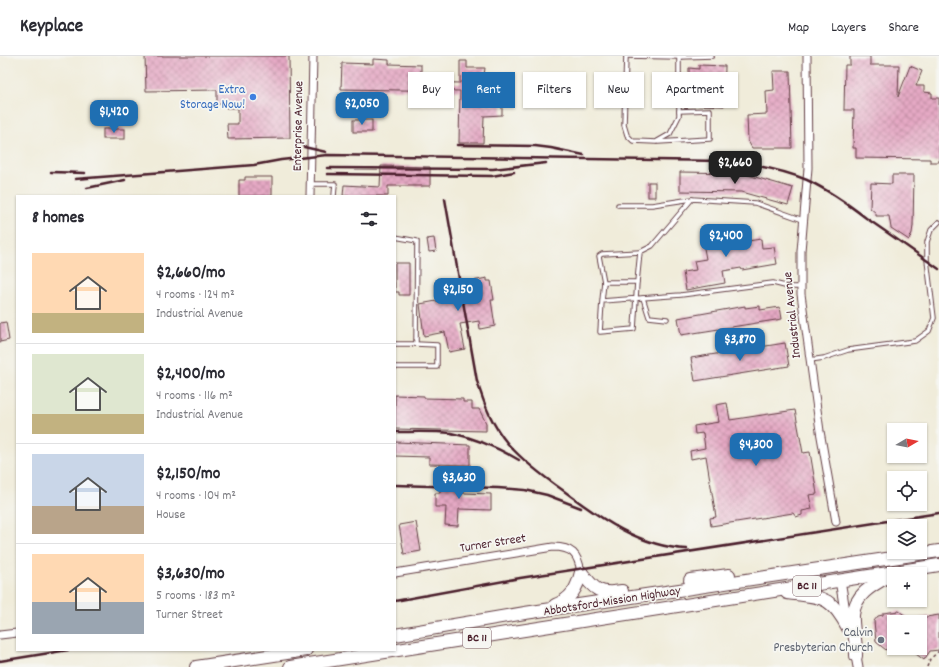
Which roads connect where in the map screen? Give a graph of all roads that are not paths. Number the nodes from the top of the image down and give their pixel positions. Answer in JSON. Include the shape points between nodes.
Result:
{"nodes":[{"id":1,"x":313,"y":56,"type":"edge"},
{"id":2,"x":626,"y":56,"type":"edge"},
{"id":3,"x":712,"y":56,"type":"edge"},
{"id":4,"x":806,"y":56,"type":"edge"},
{"id":5,"x":680,"y":57,"type":"junction"},
{"id":6,"x":679,"y":111,"type":"junction"},
{"id":7,"x":656,"y":142,"type":"junction"},
{"id":8,"x":310,"y":184,"type":"junction"},
{"id":9,"x":310,"y":195,"type":"edge"},
{"id":10,"x":334,"y":195,"type":"edge"},
{"id":11,"x":692,"y":199,"type":"junction"},
{"id":12,"x":618,"y":205,"type":"dead end"},
{"id":13,"x":804,"y":220,"type":"junction"},
{"id":14,"x":939,"y":222,"type":"edge"},
{"id":15,"x":396,"y":237,"type":"edge"},
{"id":16,"x":640,"y":252,"type":"junction"},
{"id":17,"x":604,"y":282,"type":"junction"},
{"id":18,"x":637,"y":282,"type":"junction"},
{"id":19,"x":800,"y":286,"type":"junction"},
{"id":20,"x":636,"y":298,"type":"junction"},
{"id":21,"x":643,"y":298,"type":"junction"},
{"id":22,"x":602,"y":301,"type":"junction"},
{"id":23,"x":667,"y":319,"type":"dead end"},
{"id":24,"x":396,"y":344,"type":"edge"},
{"id":25,"x":416,"y":344,"type":"junction"},
{"id":26,"x":810,"y":360,"type":"junction"},
{"id":27,"x":396,"y":367,"type":"edge"},
{"id":28,"x":836,"y":522,"type":"dead end"},
{"id":29,"x":939,"y":551,"type":"edge"},
{"id":30,"x":856,"y":564,"type":"junction"},
{"id":31,"x":939,"y":565,"type":"edge"},
{"id":32,"x":927,"y":567,"type":"edge"},
{"id":33,"x":581,"y":572,"type":"junction"},
{"id":34,"x":396,"y":573,"type":"edge"},
{"id":35,"x":887,"y":573,"type":"edge"},
{"id":36,"x":776,"y":576,"type":"junction"},
{"id":37,"x":887,"y":578,"type":"edge"},
{"id":38,"x":840,"y":580,"type":"junction"},
{"id":39,"x":774,"y":591,"type":"junction"},
{"id":40,"x":525,"y":613,"type":"junction"},
{"id":41,"x":848,"y":628,"type":"junction"},
{"id":42,"x":16,"y":633,"type":"edge"},
{"id":43,"x":396,"y":635,"type":"edge"},
{"id":44,"x":0,"y":636,"type":"edge"},
{"id":45,"x":396,"y":650,"type":"edge"},
{"id":46,"x":300,"y":651,"type":"edge"},
{"id":47,"x":392,"y":651,"type":"edge"},
{"id":48,"x":857,"y":661,"type":"edge"},
{"id":49,"x":196,"y":667,"type":"edge"},
{"id":50,"x":290,"y":667,"type":"edge"}],
"edges":[{"from":1,"to":8,"type":"street","name":"Enterprise Avenue"},
{"from":2,"to":5,"type":"lane"},
{"from":2,"to":7,"type":"lane","via":[[624,124],[627,134],[633,141]]},
{"from":3,"to":5,"type":"lane"},
{"from":4,"to":13,"type":"street","name":"Industrial Avenue","via":[[808,168]]},
{"from":5,"to":6,"type":"lane"},
{"from":6,"to":7,"type":"lane","via":[[670,134]]},
{"from":6,"to":7,"type":"lane","via":[[710,110],[710,138]]},
{"from":8,"to":9,"type":"street","name":"Enterprise Avenue"},
{"from":8,"to":10,"type":"lane","via":[[335,184]]},
{"from":11,"to":12,"type":"lane","via":[[652,205]]},
{"from":11,"to":13,"type":"lane","via":[[755,203]]},
{"from":11,"to":16,"type":"lane","via":[[652,246]]},
{"from":13,"to":19,"type":"street","name":"Industrial Avenue"},
{"from":14,"to":26,"type":"lane","via":[[931,230],[926,242],[934,318],[929,331],[915,341],[848,350]]},
{"from":15,"to":25,"type":"lane","via":[[417,241]]},
{"from":16,"to":17,"type":"lane","via":[[599,256]]},
{"from":16,"to":18,"type":"lane"},
{"from":17,"to":18,"type":"lane"},
{"from":17,"to":22,"type":"lane"},
{"from":18,"to":20,"type":"lane"},
{"from":19,"to":21,"type":"lane","via":[[790,287],[773,282]]},
{"from":19,"to":26,"type":"street","name":"Industrial Avenue"},
{"from":20,"to":21,"type":"lane"},
{"from":20,"to":22,"type":"lane"},
{"from":20,"to":22,"type":"lane","via":[[634,329],[600,332]]},
{"from":21,"to":23,"type":"lane","via":[[649,317]]},
{"from":24,"to":25,"type":"lane"},
{"from":25,"to":27,"type":"lane","via":[[437,345],[437,368]]},
{"from":26,"to":28,"type":"street","name":"Industrial Avenue"},
{"from":29,"to":30,"type":"highway","name":"Abbotsford-Mission Highway","number":"BC 11"},
{"from":30,"to":36,"type":"highway","name":"Abbotsford-Mission Highway","number":"BC 11"},
{"from":30,"to":38,"type":"highway","via":[[846,569]]},
{"from":31,"to":32,"type":"highway","name":"Abbotsford-Mission Highway","number":"BC 11"},
{"from":33,"to":34,"type":"street","name":"Turner Street","via":[[570,549],[553,547]]},
{"from":33,"to":36,"type":"highway","via":[[598,591],[606,593],[735,574],[758,572]]},
{"from":33,"to":40,"type":"highway","via":[[574,592],[566,600]]},
{"from":35,"to":38,"type":"highway","name":"Abbotsford-Mission Highway","number":"BC 11"},
{"from":36,"to":40,"type":"highway","name":"Abbotsford-Mission Highway","number":"BC 11"},
{"from":37,"to":48,"type":"highway","via":[[861,594],[856,605],[853,616]]},
{"from":38,"to":39,"type":"highway","name":"Abbotsford-Mission Highway","number":"BC 11"},
{"from":38,"to":41,"type":"street"},
{"from":39,"to":41,"type":"highway","via":[[826,599],[838,611]]},
{"from":39,"to":45,"type":"highway","name":"Abbotsford-Mission Highway","number":"BC 11"},
{"from":40,"to":43,"type":"highway","name":"Abbotsford-Mission Highway","number":"BC 11"},
{"from":41,"to":48,"type":"street"},
{"from":42,"to":44,"type":"street"},
{"from":46,"to":49,"type":"highway"},
{"from":47,"to":50,"type":"highway","name":"Abbotsford-Mission Highway","number":"BC 11"}]}
